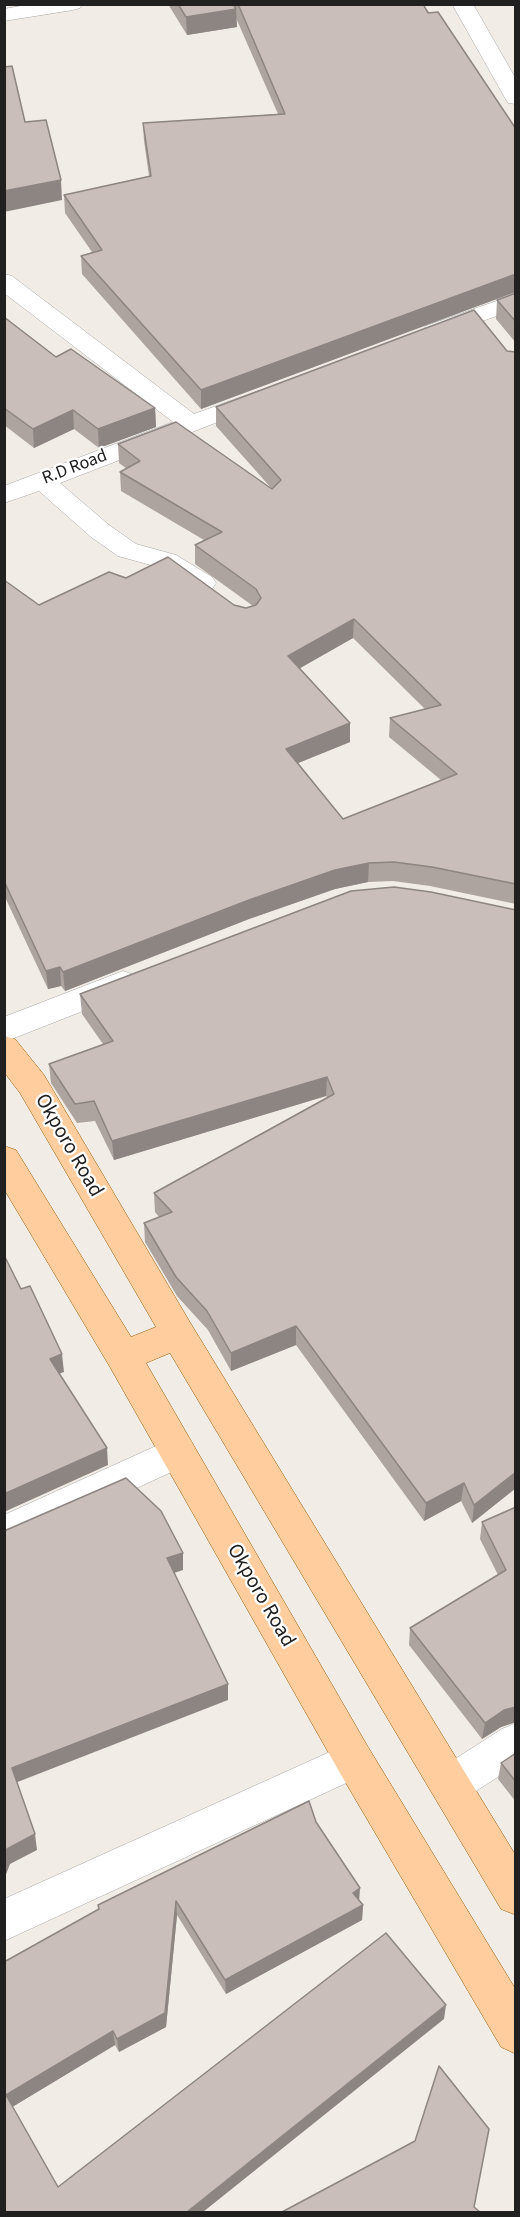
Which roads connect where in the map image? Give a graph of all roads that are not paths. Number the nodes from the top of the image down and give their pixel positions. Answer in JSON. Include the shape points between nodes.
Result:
{"nodes":[{"id":1,"x":73,"y":4,"type":"edge"},
{"id":2,"x":462,"y":4,"type":"edge"},
{"id":3,"x":4,"y":15,"type":"edge"},
{"id":4,"x":516,"y":98,"type":"edge"},
{"id":5,"x":4,"y":281,"type":"edge"},
{"id":6,"x":516,"y":302,"type":"edge"},
{"id":7,"x":411,"y":340,"type":"edge"},
{"id":8,"x":279,"y":390,"type":"edge"},
{"id":9,"x":191,"y":423,"type":"junction"},
{"id":10,"x":42,"y":480,"type":"junction"},
{"id":11,"x":4,"y":495,"type":"edge"},
{"id":12,"x":219,"y":596,"type":"edge"},
{"id":13,"x":155,"y":971,"type":"edge"},
{"id":14,"x":4,"y":1030,"type":"edge"},
{"id":15,"x":4,"y":1048,"type":"edge"},
{"id":16,"x":4,"y":1159,"type":"edge"},
{"id":17,"x":178,"y":1334,"type":"junction"},
{"id":18,"x":123,"y":1356,"type":"junction"},
{"id":19,"x":178,"y":1452,"type":"junction"},
{"id":20,"x":4,"y":1533,"type":"edge"},
{"id":21,"x":516,"y":1742,"type":"edge"},
{"id":22,"x":354,"y":1760,"type":"junction"},
{"id":23,"x":450,"y":1785,"type":"junction"},
{"id":24,"x":516,"y":1895,"type":"edge"},
{"id":25,"x":4,"y":1921,"type":"edge"},
{"id":26,"x":516,"y":2032,"type":"edge"}],
"edges":[{"from":1,"to":3,"type":"street"},
{"from":2,"to":4,"type":"street"},
{"from":5,"to":9,"type":"street"},
{"from":6,"to":7,"type":"street","via":[[484,323]]},
{"from":8,"to":9,"type":"street","name":"R.D Road"},
{"from":9,"to":10,"type":"street","name":"R.D Road"},
{"from":10,"to":11,"type":"street","name":"R.D Road"},
{"from":10,"to":12,"type":"street","via":[[127,550],[167,561]]},
{"from":13,"to":14,"type":"street"},
{"from":15,"to":17,"type":"main road","name":"Okporo Road","via":[[32,1084]]},
{"from":16,"to":18,"type":"main road","name":"Okporo Road"},
{"from":17,"to":18,"type":"main road"},
{"from":17,"to":23,"type":"main road","name":"Okporo Road"},
{"from":18,"to":19,"type":"main road","name":"Okporo Road"},
{"from":19,"to":20,"type":"street"},
{"from":19,"to":22,"type":"main road","name":"Okporo Road"},
{"from":21,"to":23,"type":"street"},
{"from":22,"to":25,"type":"street"},
{"from":22,"to":26,"type":"main road","name":"Okporo Road"},
{"from":23,"to":24,"type":"main road","name":"Okporo Road"}]}
